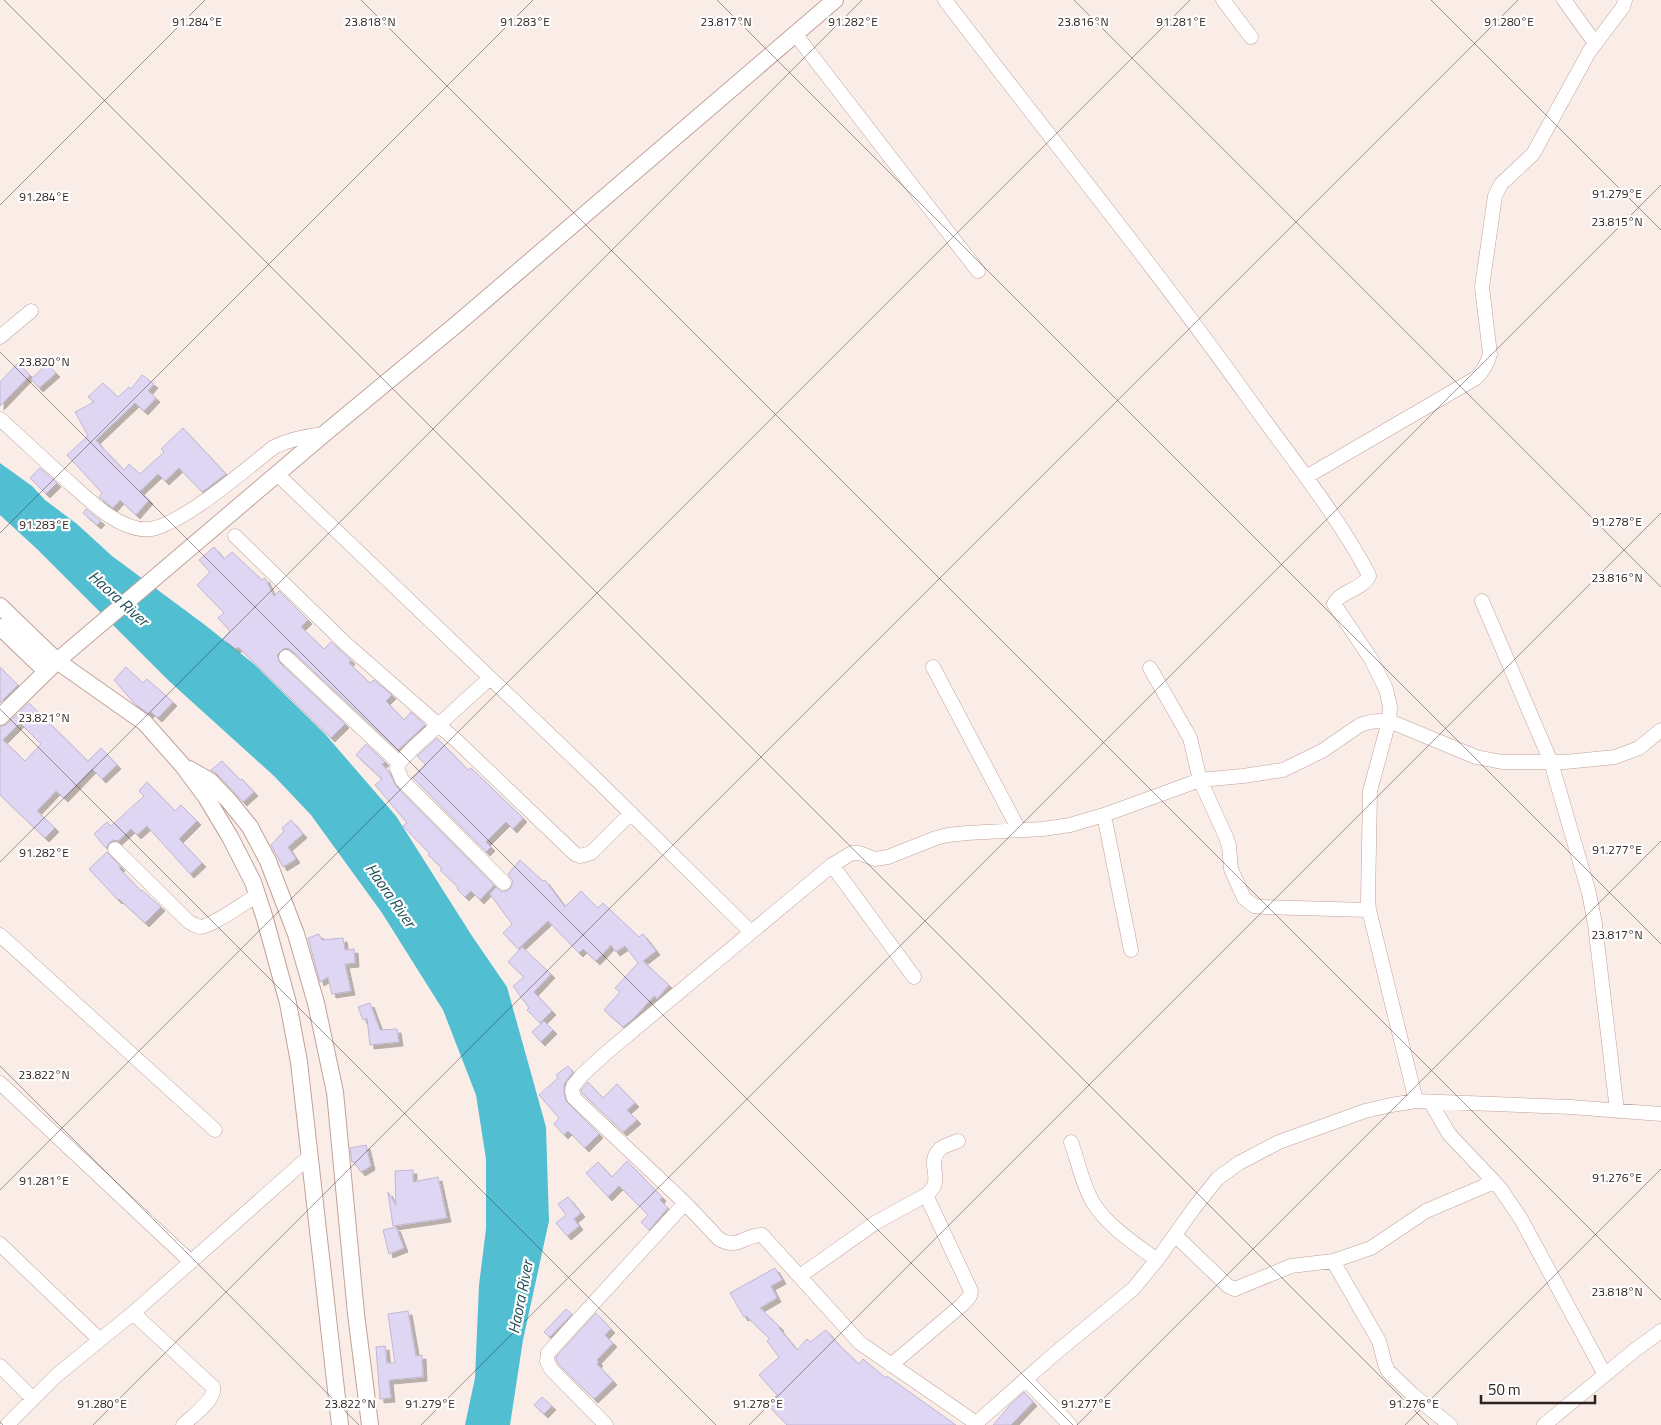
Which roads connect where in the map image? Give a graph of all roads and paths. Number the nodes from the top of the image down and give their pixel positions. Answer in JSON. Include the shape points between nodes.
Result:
{"nodes":[{"id":1,"x":836,"y":0,"type":"edge"},
{"id":2,"x":945,"y":0,"type":"edge"},
{"id":3,"x":1223,"y":0,"type":"edge"},
{"id":4,"x":1564,"y":0,"type":"edge"},
{"id":5,"x":1625,"y":0,"type":"edge"},
{"id":6,"x":796,"y":35,"type":"junction"},
{"id":7,"x":1251,"y":37,"type":"dead end"},
{"id":8,"x":1595,"y":43,"type":"junction"},
{"id":9,"x":978,"y":272,"type":"dead end"},
{"id":10,"x":31,"y":311,"type":"dead end"},
{"id":11,"x":0,"y":338,"type":"edge"},
{"id":12,"x":0,"y":419,"type":"edge"},
{"id":13,"x":324,"y":434,"type":"junction"},
{"id":14,"x":277,"y":474,"type":"junction"},
{"id":15,"x":1306,"y":477,"type":"junction"},
{"id":16,"x":235,"y":536,"type":"dead end"},
{"id":17,"x":1482,"y":601,"type":"dead end"},
{"id":18,"x":0,"y":606,"type":"edge"},
{"id":19,"x":0,"y":627,"type":"edge"},
{"id":20,"x":286,"y":658,"type":"dead end"},
{"id":21,"x":51,"y":666,"type":"junction"},
{"id":22,"x":933,"y":667,"type":"dead end"},
{"id":23,"x":1150,"y":668,"type":"dead end"},
{"id":24,"x":490,"y":678,"type":"junction"},
{"id":25,"x":0,"y":717,"type":"edge"},
{"id":26,"x":1390,"y":721,"type":"junction"},
{"id":27,"x":438,"y":725,"type":"junction"},
{"id":28,"x":1661,"y":730,"type":"edge"},
{"id":29,"x":1552,"y":762,"type":"junction"},
{"id":30,"x":399,"y":763,"type":"junction"},
{"id":31,"x":183,"y":766,"type":"junction"},
{"id":32,"x":1200,"y":780,"type":"junction"},
{"id":33,"x":631,"y":813,"type":"junction"},
{"id":34,"x":1104,"y":815,"type":"junction"},
{"id":35,"x":1018,"y":830,"type":"junction"},
{"id":36,"x":115,"y":850,"type":"dead end"},
{"id":37,"x":832,"y":864,"type":"junction"},
{"id":38,"x":504,"y":883,"type":"dead end"},
{"id":39,"x":256,"y":896,"type":"junction"},
{"id":40,"x":1369,"y":910,"type":"junction"},
{"id":41,"x":751,"y":932,"type":"junction"},
{"id":42,"x":0,"y":935,"type":"edge"},
{"id":43,"x":1131,"y":950,"type":"dead end"},
{"id":44,"x":914,"y":977,"type":"dead end"},
{"id":45,"x":0,"y":1083,"type":"edge"},
{"id":46,"x":1416,"y":1101,"type":"junction"},
{"id":47,"x":1432,"y":1103,"type":"junction"},
{"id":48,"x":1617,"y":1111,"type":"junction"},
{"id":49,"x":1661,"y":1114,"type":"edge"},
{"id":50,"x":214,"y":1130,"type":"dead end"},
{"id":51,"x":958,"y":1140,"type":"dead end"},
{"id":52,"x":1072,"y":1142,"type":"dead end"},
{"id":53,"x":310,"y":1156,"type":"junction"},
{"id":54,"x":1494,"y":1182,"type":"junction"},
{"id":55,"x":926,"y":1195,"type":"junction"},
{"id":56,"x":685,"y":1203,"type":"junction"},
{"id":57,"x":1175,"y":1235,"type":"junction"},
{"id":58,"x":0,"y":1244,"type":"edge"},
{"id":59,"x":1157,"y":1260,"type":"junction"},
{"id":60,"x":1333,"y":1261,"type":"junction"},
{"id":61,"x":191,"y":1262,"type":"junction"},
{"id":62,"x":800,"y":1276,"type":"junction"},
{"id":63,"x":133,"y":1313,"type":"junction"},
{"id":64,"x":1661,"y":1331,"type":"edge"},
{"id":65,"x":100,"y":1340,"type":"junction"},
{"id":66,"x":892,"y":1365,"type":"junction"},
{"id":67,"x":0,"y":1366,"type":"edge"},
{"id":68,"x":1605,"y":1374,"type":"junction"},
{"id":69,"x":1026,"y":1380,"type":"junction"},
{"id":70,"x":33,"y":1399,"type":"junction"},
{"id":71,"x":975,"y":1424,"type":"edge"},
{"id":72,"x":7,"y":1425,"type":"edge"},
{"id":73,"x":183,"y":1425,"type":"edge"},
{"id":74,"x":340,"y":1425,"type":"edge"},
{"id":75,"x":370,"y":1425,"type":"edge"},
{"id":76,"x":606,"y":1425,"type":"edge"},
{"id":77,"x":1070,"y":1425,"type":"edge"},
{"id":78,"x":1450,"y":1425,"type":"edge"},
{"id":79,"x":1544,"y":1425,"type":"edge"}],
"edges":[{"from":1,"to":6,"type":"street"},
{"from":2,"to":15,"type":"street","via":[[1146,260]]},
{"from":3,"to":7,"type":"street"},
{"from":4,"to":8,"type":"street"},
{"from":5,"to":8,"type":"street"},
{"from":6,"to":9,"type":"street"},
{"from":6,"to":13,"type":"street"},
{"from":8,"to":15,"type":"street","via":[[1533,154],[1501,184],[1495,196],[1483,276],[1482,297],[1490,354],[1483,371]]},
{"from":10,"to":11,"type":"street"},
{"from":12,"to":13,"type":"street","via":[[108,516],[138,529],[151,529],[174,520],[274,447],[286,441]]},
{"from":13,"to":14,"type":"street"},
{"from":14,"to":21,"type":"street"},
{"from":14,"to":24,"type":"street"},
{"from":15,"to":26,"type":"street","via":[[1368,573],[1365,582],[1334,604],[1371,659],[1386,689]]},
{"from":16,"to":27,"type":"street","via":[[346,644]]},
{"from":17,"to":29,"type":"street"},
{"from":18,"to":21,"type":"street"},
{"from":19,"to":21,"type":"street"},
{"from":20,"to":30,"type":"street"},
{"from":21,"to":25,"type":"street"},
{"from":21,"to":31,"type":"street","via":[[145,723]]},
{"from":22,"to":35,"type":"street"},
{"from":23,"to":32,"type":"street","via":[[1190,738]]},
{"from":24,"to":27,"type":"street"},
{"from":24,"to":33,"type":"street"},
{"from":26,"to":29,"type":"street","via":[[1482,758],[1502,762]]},
{"from":26,"to":32,"type":"street","via":[[1360,726],[1322,751],[1283,770]]},
{"from":26,"to":40,"type":"street","via":[[1370,791]]},
{"from":27,"to":30,"type":"street"},
{"from":27,"to":33,"type":"street","via":[[575,854],[591,853]]},
{"from":28,"to":29,"type":"street","via":[[1626,754]]},
{"from":29,"to":48,"type":"street","via":[[1592,904]]},
{"from":30,"to":38,"type":"street","via":[[397,768],[402,780]]},
{"from":31,"to":39,"type":"street","via":[[230,837],[253,882]]},
{"from":31,"to":75,"type":"street","via":[[210,781],[250,827],[268,861],[296,934],[316,1003],[335,1092]]},
{"from":32,"to":34,"type":"street"},
{"from":32,"to":40,"type":"street","via":[[1226,837],[1231,869],[1250,904]]},
{"from":33,"to":41,"type":"street"},
{"from":34,"to":35,"type":"street","via":[[1058,827]]},
{"from":34,"to":43,"type":"street"},
{"from":35,"to":37,"type":"street","via":[[948,835],[888,857],[876,859],[852,853]]},
{"from":36,"to":39,"type":"street","via":[[189,922],[200,927]]},
{"from":37,"to":41,"type":"street"},
{"from":37,"to":44,"type":"street"},
{"from":39,"to":53,"type":"street","via":[[288,1002]]},
{"from":40,"to":46,"type":"street"},
{"from":41,"to":56,"type":"street","via":[[606,1053],[573,1086],[574,1098]]},
{"from":42,"to":50,"type":"street"},
{"from":45,"to":61,"type":"street"},
{"from":46,"to":47,"type":"street"},
{"from":46,"to":57,"type":"street","via":[[1365,1111],[1256,1153],[1218,1178]]},
{"from":47,"to":48,"type":"street"},
{"from":47,"to":54,"type":"street","via":[[1453,1139]]},
{"from":48,"to":49,"type":"street"},
{"from":51,"to":55,"type":"street","via":[[944,1146],[937,1154],[934,1167],[936,1183]]},
{"from":52,"to":59,"type":"street","via":[[1092,1201],[1113,1225]]},
{"from":53,"to":61,"type":"street"},
{"from":53,"to":74,"type":"street"},
{"from":54,"to":60,"type":"street","via":[[1426,1211],[1371,1248]]},
{"from":54,"to":68,"type":"street","via":[[1521,1219]]},
{"from":55,"to":62,"type":"street","via":[[875,1223]]},
{"from":55,"to":66,"type":"street","via":[[971,1291],[970,1296]]},
{"from":56,"to":62,"type":"street","via":[[726,1244],[733,1245],[762,1235]]},
{"from":56,"to":76,"type":"street","via":[[548,1353],[551,1369]]},
{"from":57,"to":59,"type":"street"},
{"from":57,"to":60,"type":"street","via":[[1232,1289],[1239,1289],[1290,1266]]},
{"from":58,"to":65,"type":"street"},
{"from":59,"to":69,"type":"street","via":[[1133,1289]]},
{"from":60,"to":78,"type":"street","via":[[1379,1341],[1388,1371]]},
{"from":61,"to":63,"type":"street"},
{"from":62,"to":66,"type":"street","via":[[851,1334]]},
{"from":63,"to":65,"type":"street"},
{"from":63,"to":73,"type":"street","via":[[213,1387],[211,1399]]},
{"from":64,"to":68,"type":"street"},
{"from":65,"to":70,"type":"street"},
{"from":66,"to":71,"type":"street"},
{"from":67,"to":70,"type":"street"},
{"from":68,"to":79,"type":"street"},
{"from":69,"to":71,"type":"street"},
{"from":69,"to":77,"type":"street"},
{"from":70,"to":72,"type":"street"}]}
